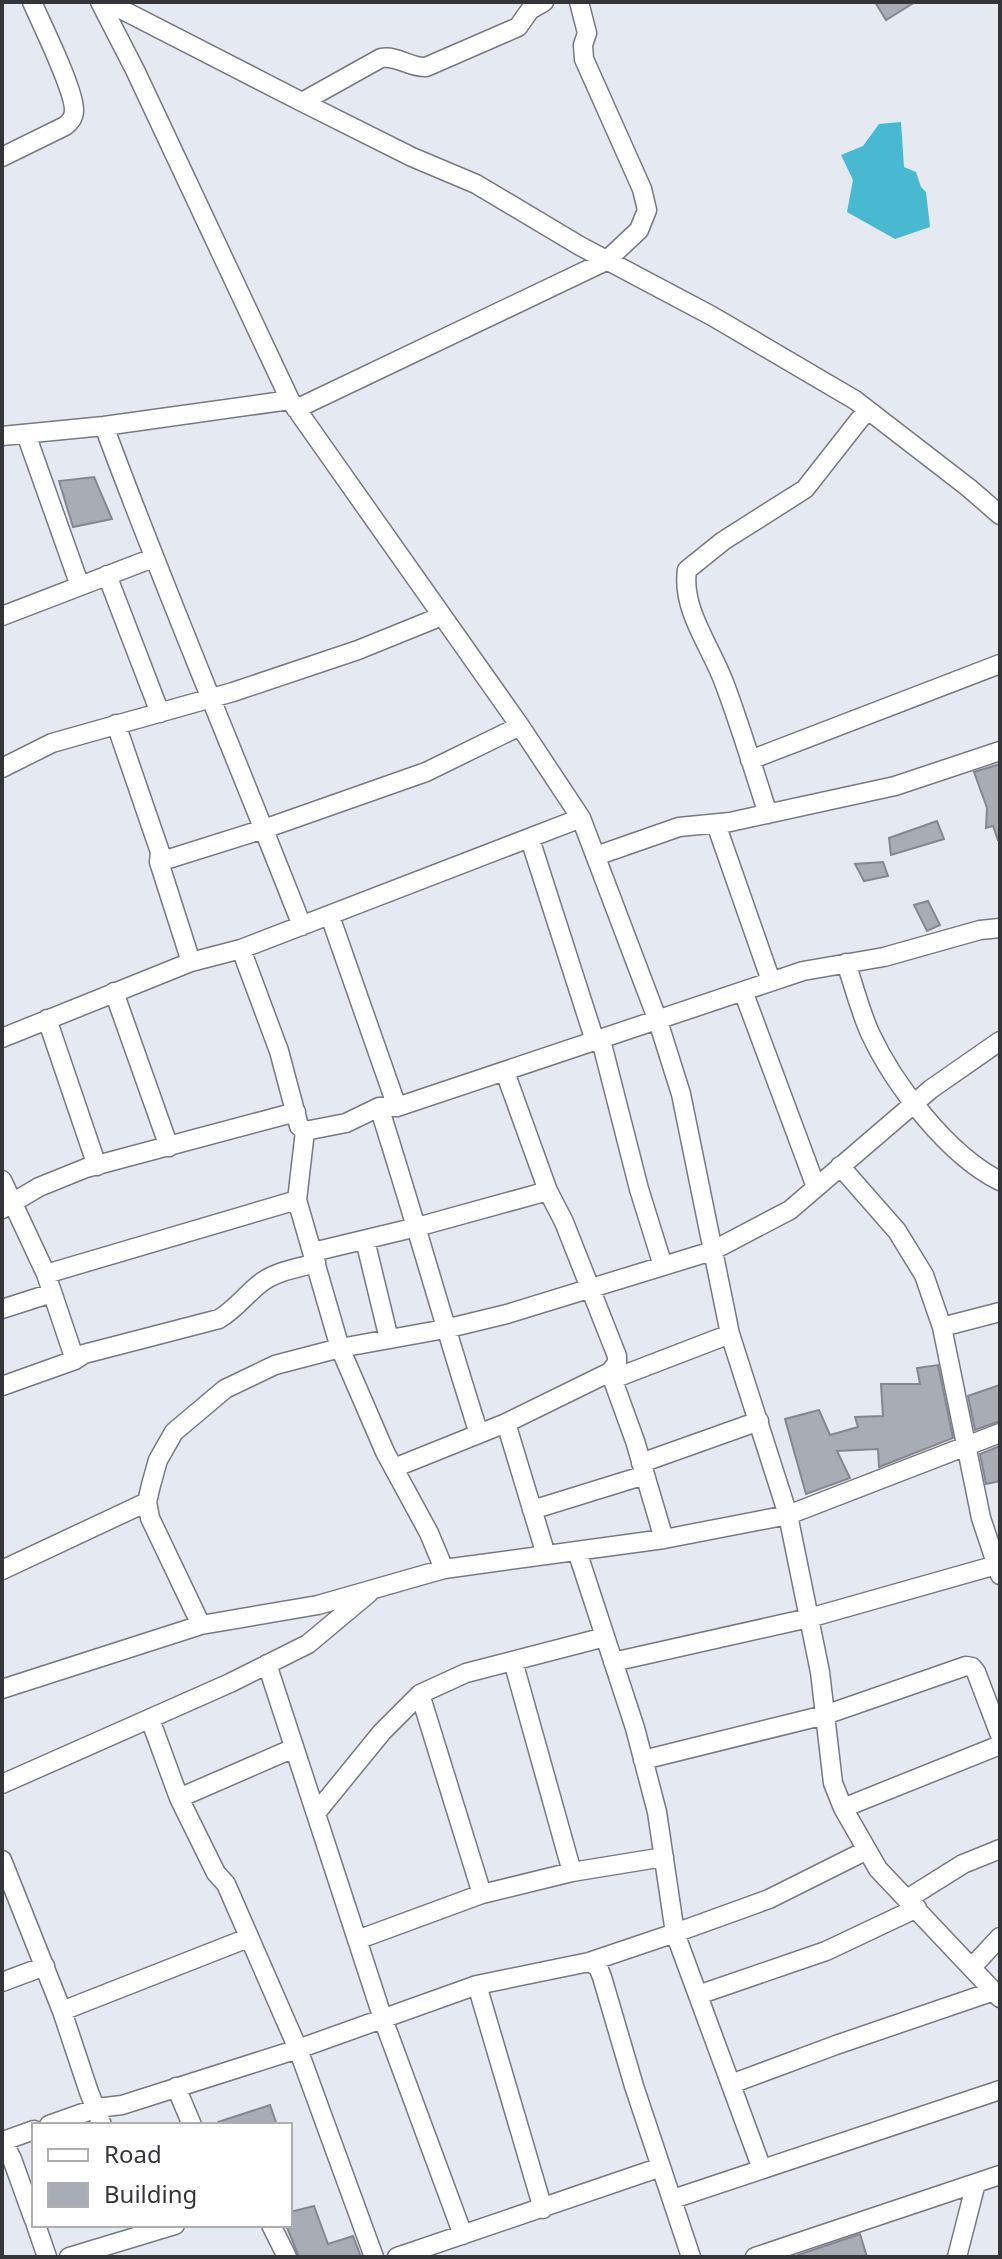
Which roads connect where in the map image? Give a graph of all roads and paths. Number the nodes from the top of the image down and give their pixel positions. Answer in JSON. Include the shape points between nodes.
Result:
{"nodes":[{"id":1,"x":32,"y":2,"type":"edge"},
{"id":2,"x":100,"y":2,"type":"edge"},
{"id":3,"x":107,"y":2,"type":"edge"},
{"id":4,"x":544,"y":2,"type":"edge"},
{"id":5,"x":579,"y":2,"type":"edge"},
{"id":6,"x":302,"y":102,"type":"junction"},
{"id":7,"x":2,"y":157,"type":"edge"},
{"id":8,"x":606,"y":261,"type":"junction"},
{"id":9,"x":293,"y":404,"type":"junction"},
{"id":10,"x":867,"y":410,"type":"junction"},
{"id":11,"x":104,"y":426,"type":"junction"},
{"id":12,"x":26,"y":434,"type":"junction"},
{"id":13,"x":2,"y":436,"type":"edge"},
{"id":14,"x":1000,"y":515,"type":"edge"},
{"id":15,"x":153,"y":558,"type":"junction"},
{"id":16,"x":107,"y":575,"type":"junction"},
{"id":17,"x":80,"y":586,"type":"junction"},
{"id":18,"x":2,"y":616,"type":"edge"},
{"id":19,"x":442,"y":616,"type":"junction"},
{"id":20,"x":1000,"y":664,"type":"edge"},
{"id":21,"x":212,"y":698,"type":"junction"},
{"id":22,"x":160,"y":713,"type":"junction"},
{"id":23,"x":116,"y":724,"type":"junction"},
{"id":24,"x":520,"y":726,"type":"junction"},
{"id":25,"x":1000,"y":751,"type":"edge"},
{"id":26,"x":750,"y":760,"type":"junction"},
{"id":27,"x":2,"y":768,"type":"edge"},
{"id":28,"x":768,"y":814,"type":"junction"},
{"id":29,"x":581,"y":818,"type":"junction"},
{"id":30,"x":716,"y":824,"type":"junction"},
{"id":31,"x":264,"y":829,"type":"junction"},
{"id":32,"x":530,"y":839,"type":"junction"},
{"id":33,"x":596,"y":856,"type":"junction"},
{"id":34,"x":159,"y":862,"type":"junction"},
{"id":35,"x":330,"y":916,"type":"junction"},
{"id":36,"x":302,"y":926,"type":"junction"},
{"id":37,"x":1000,"y":928,"type":"edge"},
{"id":38,"x":241,"y":949,"type":"junction"},
{"id":39,"x":191,"y":962,"type":"junction"},
{"id":40,"x":846,"y":963,"type":"junction"},
{"id":41,"x":771,"y":981,"type":"junction"},
{"id":42,"x":743,"y":991,"type":"junction"},
{"id":43,"x":114,"y":992,"type":"junction"},
{"id":44,"x":47,"y":1019,"type":"junction"},
{"id":45,"x":658,"y":1021,"type":"junction"},
{"id":46,"x":2,"y":1038,"type":"edge"},
{"id":47,"x":598,"y":1040,"type":"junction"},
{"id":48,"x":1000,"y":1041,"type":"edge"},
{"id":49,"x":505,"y":1072,"type":"junction"},
{"id":50,"x":914,"y":1103,"type":"junction"},
{"id":51,"x":388,"y":1107,"type":"junction"},
{"id":52,"x":296,"y":1112,"type":"junction"},
{"id":53,"x":305,"y":1131,"type":"junction"},
{"id":54,"x":169,"y":1147,"type":"junction"},
{"id":55,"x":97,"y":1166,"type":"junction"},
{"id":56,"x":840,"y":1166,"type":"junction"},
{"id":57,"x":2,"y":1180,"type":"edge"},
{"id":58,"x":1000,"y":1181,"type":"edge"},
{"id":59,"x":816,"y":1187,"type":"junction"},
{"id":60,"x":548,"y":1191,"type":"junction"},
{"id":61,"x":297,"y":1200,"type":"junction"},
{"id":62,"x":7,"y":1206,"type":"edge"},
{"id":63,"x":417,"y":1227,"type":"junction"},
{"id":64,"x":365,"y":1240,"type":"junction"},
{"id":65,"x":712,"y":1251,"type":"junction"},
{"id":66,"x":315,"y":1258,"type":"junction"},
{"id":67,"x":663,"y":1266,"type":"junction"},
{"id":68,"x":46,"y":1274,"type":"junction"},
{"id":69,"x":590,"y":1288,"type":"junction"},
{"id":70,"x":52,"y":1293,"type":"junction"},
{"id":71,"x":2,"y":1309,"type":"edge"},
{"id":72,"x":1000,"y":1312,"type":"edge"},
{"id":73,"x":942,"y":1327,"type":"junction"},
{"id":74,"x":445,"y":1329,"type":"junction"},
{"id":75,"x":730,"y":1334,"type":"junction"},
{"id":76,"x":389,"y":1339,"type":"junction"},
{"id":77,"x":340,"y":1348,"type":"junction"},
{"id":78,"x":75,"y":1360,"type":"junction"},
{"id":79,"x":611,"y":1375,"type":"junction"},
{"id":80,"x":2,"y":1386,"type":"edge"},
{"id":81,"x":759,"y":1421,"type":"junction"},
{"id":82,"x":506,"y":1423,"type":"junction"},
{"id":83,"x":1000,"y":1433,"type":"edge"},
{"id":84,"x":479,"y":1434,"type":"junction"},
{"id":85,"x":967,"y":1448,"type":"junction"},
{"id":86,"x":394,"y":1468,"type":"junction"},
{"id":87,"x":643,"y":1469,"type":"junction"},
{"id":88,"x":147,"y":1502,"type":"junction"},
{"id":89,"x":532,"y":1510,"type":"junction"},
{"id":90,"x":788,"y":1515,"type":"junction"},
{"id":91,"x":664,"y":1539,"type":"junction"},
{"id":92,"x":577,"y":1551,"type":"junction"},
{"id":93,"x":546,"y":1555,"type":"junction"},
{"id":94,"x":999,"y":1568,"type":"edge"},
{"id":95,"x":444,"y":1569,"type":"junction"},
{"id":96,"x":2,"y":1570,"type":"edge"},
{"id":97,"x":375,"y":1588,"type":"junction"},
{"id":98,"x":809,"y":1618,"type":"junction"},
{"id":99,"x":201,"y":1625,"type":"junction"},
{"id":100,"x":605,"y":1637,"type":"junction"},
{"id":101,"x":513,"y":1661,"type":"junction"},
{"id":102,"x":613,"y":1662,"type":"junction"},
{"id":103,"x":267,"y":1664,"type":"junction"},
{"id":104,"x":2,"y":1689,"type":"edge"},
{"id":105,"x":420,"y":1694,"type":"junction"},
{"id":106,"x":825,"y":1715,"type":"junction"},
{"id":107,"x":150,"y":1719,"type":"junction"},
{"id":108,"x":1000,"y":1735,"type":"edge"},
{"id":109,"x":1000,"y":1745,"type":"edge"},
{"id":110,"x":294,"y":1748,"type":"junction"},
{"id":111,"x":643,"y":1760,"type":"junction"},
{"id":112,"x":2,"y":1784,"type":"edge"},
{"id":113,"x":179,"y":1798,"type":"junction"},
{"id":114,"x":843,"y":1808,"type":"junction"},
{"id":115,"x":316,"y":1813,"type":"junction"},
{"id":116,"x":1000,"y":1849,"type":"edge"},
{"id":117,"x":867,"y":1850,"type":"junction"},
{"id":118,"x":664,"y":1857,"type":"junction"},
{"id":119,"x":2,"y":1860,"type":"edge"},
{"id":120,"x":572,"y":1872,"type":"junction"},
{"id":121,"x":482,"y":1894,"type":"junction"},
{"id":122,"x":912,"y":1904,"type":"junction"},
{"id":123,"x":675,"y":1933,"type":"junction"},
{"id":124,"x":1000,"y":1937,"type":"edge"},
{"id":125,"x":248,"y":1938,"type":"junction"},
{"id":126,"x":357,"y":1940,"type":"junction"},
{"id":127,"x":589,"y":1962,"type":"junction"},
{"id":128,"x":45,"y":1966,"type":"junction"},
{"id":129,"x":973,"y":1966,"type":"junction"},
{"id":130,"x":2,"y":1982,"type":"edge"},
{"id":131,"x":477,"y":1985,"type":"junction"},
{"id":132,"x":698,"y":1995,"type":"junction"},
{"id":133,"x":998,"y":1996,"type":"edge"},
{"id":134,"x":62,"y":2011,"type":"junction"},
{"id":135,"x":383,"y":2019,"type":"junction"},
{"id":136,"x":298,"y":2049,"type":"junction"},
{"id":137,"x":731,"y":2084,"type":"junction"},
{"id":138,"x":176,"y":2087,"type":"junction"},
{"id":139,"x":1000,"y":2090,"type":"edge"},
{"id":140,"x":100,"y":2117,"type":"edge"},
{"id":141,"x":62,"y":2123,"type":"edge"},
{"id":142,"x":191,"y":2123,"type":"edge"},
{"id":143,"x":32,"y":2131,"type":"edge"},
{"id":144,"x":2,"y":2140,"type":"edge"},
{"id":145,"x":661,"y":2167,"type":"junction"},
{"id":146,"x":762,"y":2169,"type":"junction"},
{"id":147,"x":1000,"y":2175,"type":"edge"},
{"id":148,"x":976,"y":2183,"type":"junction"},
{"id":149,"x":673,"y":2199,"type":"junction"},
{"id":150,"x":543,"y":2209,"type":"junction"},
{"id":151,"x":32,"y":2215,"type":"edge"},
{"id":152,"x":36,"y":2227,"type":"edge"},
{"id":153,"x":162,"y":2227,"type":"edge"},
{"id":154,"x":272,"y":2227,"type":"edge"},
{"id":155,"x":135,"y":2231,"type":"edge"},
{"id":156,"x":463,"y":2235,"type":"junction"},
{"id":157,"x":47,"y":2257,"type":"edge"},
{"id":158,"x":69,"y":2257,"type":"edge"},
{"id":159,"x":287,"y":2257,"type":"edge"},
{"id":160,"x":374,"y":2257,"type":"edge"},
{"id":161,"x":397,"y":2257,"type":"edge"},
{"id":162,"x":691,"y":2257,"type":"edge"},
{"id":163,"x":755,"y":2257,"type":"edge"},
{"id":164,"x":957,"y":2257,"type":"edge"}],
"edges":[{"from":1,"to":7,"type":"street","via":[[74,110],[65,126]]},
{"from":2,"to":9,"type":"street"},
{"from":3,"to":6,"type":"street"},
{"from":4,"to":6,"type":"street","via":[[518,27],[426,67],[381,58]]},
{"from":5,"to":8,"type":"street","via":[[587,33],[584,59],[647,210],[639,230]]},
{"from":6,"to":8,"type":"street","via":[[476,184]]},
{"from":8,"to":9,"type":"street"},
{"from":8,"to":10,"type":"street","via":[[712,316]]},
{"from":9,"to":11,"type":"street"},
{"from":9,"to":19,"type":"street"},
{"from":10,"to":14,"type":"street"},
{"from":10,"to":26,"type":"street","via":[[805,489],[687,570],[687,599],[724,681]]},
{"from":11,"to":12,"type":"street"},
{"from":11,"to":15,"type":"street"},
{"from":12,"to":13,"type":"street"},
{"from":12,"to":17,"type":"street"},
{"from":15,"to":16,"type":"street"},
{"from":15,"to":21,"type":"street"},
{"from":16,"to":17,"type":"street"},
{"from":16,"to":22,"type":"street"},
{"from":17,"to":18,"type":"street"},
{"from":19,"to":21,"type":"street"},
{"from":19,"to":24,"type":"street"},
{"from":20,"to":26,"type":"street"},
{"from":21,"to":22,"type":"street"},
{"from":21,"to":31,"type":"street"},
{"from":22,"to":23,"type":"street"},
{"from":23,"to":27,"type":"street","via":[[52,743]]},
{"from":23,"to":34,"type":"street"},
{"from":24,"to":29,"type":"street"},
{"from":24,"to":31,"type":"street","via":[[426,772]]},
{"from":25,"to":28,"type":"street","via":[[895,786]]},
{"from":26,"to":28,"type":"street"},
{"from":28,"to":30,"type":"street"},
{"from":29,"to":32,"type":"street"},
{"from":29,"to":33,"type":"street"},
{"from":30,"to":33,"type":"street","via":[[679,827]]},
{"from":30,"to":41,"type":"street"},
{"from":31,"to":34,"type":"street"},
{"from":31,"to":36,"type":"street"},
{"from":32,"to":35,"type":"street"},
{"from":32,"to":47,"type":"street"},
{"from":33,"to":45,"type":"street"},
{"from":34,"to":39,"type":"street"},
{"from":35,"to":36,"type":"street"},
{"from":35,"to":51,"type":"street"},
{"from":36,"to":38,"type":"street"},
{"from":37,"to":40,"type":"street"},
{"from":38,"to":39,"type":"street"},
{"from":38,"to":52,"type":"street"},
{"from":39,"to":43,"type":"street"},
{"from":40,"to":41,"type":"street"},
{"from":40,"to":50,"type":"street","via":[[869,1031]]},
{"from":41,"to":42,"type":"street"},
{"from":42,"to":45,"type":"street"},
{"from":42,"to":59,"type":"street"},
{"from":43,"to":44,"type":"street"},
{"from":43,"to":54,"type":"street"},
{"from":44,"to":46,"type":"street"},
{"from":44,"to":55,"type":"street"},
{"from":45,"to":47,"type":"street"},
{"from":45,"to":65,"type":"street","via":[[681,1094]]},
{"from":47,"to":49,"type":"street"},
{"from":47,"to":67,"type":"street"},
{"from":48,"to":50,"type":"street"},
{"from":49,"to":51,"type":"street"},
{"from":49,"to":60,"type":"street"},
{"from":50,"to":56,"type":"street"},
{"from":50,"to":58,"type":"street","via":[[960,1154]]},
{"from":51,"to":53,"type":"street"},
{"from":51,"to":63,"type":"street"},
{"from":52,"to":53,"type":"street"},
{"from":52,"to":54,"type":"street"},
{"from":53,"to":61,"type":"street"},
{"from":54,"to":55,"type":"street"},
{"from":55,"to":62,"type":"street","via":[[39,1187]]},
{"from":56,"to":59,"type":"street"},
{"from":56,"to":73,"type":"street","via":[[897,1231],[924,1275]]},
{"from":57,"to":62,"type":"street"},
{"from":59,"to":65,"type":"street","via":[[790,1210]]},
{"from":60,"to":63,"type":"street"},
{"from":60,"to":69,"type":"street"},
{"from":61,"to":66,"type":"street"},
{"from":61,"to":68,"type":"street"},
{"from":62,"to":68,"type":"street","via":[[27,1230]]},
{"from":63,"to":64,"type":"street"},
{"from":63,"to":74,"type":"street"},
{"from":64,"to":66,"type":"street"},
{"from":64,"to":76,"type":"street"},
{"from":65,"to":67,"type":"street"},
{"from":65,"to":75,"type":"street"},
{"from":66,"to":77,"type":"street"},
{"from":66,"to":78,"type":"street","via":[[259,1284],[219,1319]]},
{"from":67,"to":69,"type":"street"},
{"from":68,"to":70,"type":"street"},
{"from":69,"to":74,"type":"street"},
{"from":69,"to":79,"type":"street","via":[[617,1356]]},
{"from":70,"to":71,"type":"street"},
{"from":70,"to":78,"type":"street"},
{"from":72,"to":73,"type":"street"},
{"from":73,"to":85,"type":"street"},
{"from":74,"to":76,"type":"street"},
{"from":74,"to":84,"type":"street"},
{"from":75,"to":79,"type":"street"},
{"from":75,"to":81,"type":"street"},
{"from":76,"to":77,"type":"street"},
{"from":77,"to":86,"type":"street"},
{"from":77,"to":88,"type":"street","via":[[275,1365],[225,1389],[174,1432],[158,1460]]},
{"from":78,"to":80,"type":"street"},
{"from":79,"to":82,"type":"street"},
{"from":79,"to":87,"type":"street"},
{"from":81,"to":87,"type":"street"},
{"from":81,"to":90,"type":"street"},
{"from":82,"to":84,"type":"street"},
{"from":82,"to":89,"type":"street"},
{"from":83,"to":85,"type":"street"},
{"from":84,"to":86,"type":"street"},
{"from":85,"to":90,"type":"street"},
{"from":85,"to":94,"type":"street","via":[[981,1518]]},
{"from":86,"to":95,"type":"street"},
{"from":87,"to":89,"type":"street"},
{"from":87,"to":91,"type":"street"},
{"from":88,"to":96,"type":"street"},
{"from":88,"to":99,"type":"street"},
{"from":89,"to":93,"type":"street"},
{"from":90,"to":91,"type":"street"},
{"from":90,"to":98,"type":"street"},
{"from":91,"to":92,"type":"street"},
{"from":92,"to":93,"type":"street"},
{"from":92,"to":100,"type":"street"},
{"from":93,"to":95,"type":"street"},
{"from":94,"to":98,"type":"street"},
{"from":95,"to":97,"type":"street"},
{"from":97,"to":99,"type":"street","via":[[318,1605]]},
{"from":97,"to":103,"type":"street","via":[[308,1644]]},
{"from":98,"to":102,"type":"street"},
{"from":98,"to":106,"type":"street"},
{"from":99,"to":104,"type":"street"},
{"from":100,"to":101,"type":"street"},
{"from":100,"to":102,"type":"street"},
{"from":101,"to":105,"type":"street","via":[[466,1673]]},
{"from":101,"to":120,"type":"street"},
{"from":102,"to":111,"type":"street"},
{"from":103,"to":107,"type":"street"},
{"from":103,"to":110,"type":"street"},
{"from":105,"to":115,"type":"street"},
{"from":105,"to":121,"type":"street"},
{"from":106,"to":108,"type":"street","via":[[966,1666],[976,1672]]},
{"from":106,"to":111,"type":"street"},
{"from":106,"to":114,"type":"street","via":[[833,1783]]},
{"from":107,"to":112,"type":"street"},
{"from":107,"to":113,"type":"street"},
{"from":109,"to":114,"type":"street"},
{"from":110,"to":113,"type":"street"},
{"from":110,"to":115,"type":"street"},
{"from":111,"to":118,"type":"street"},
{"from":113,"to":125,"type":"street","via":[[226,1884]]},
{"from":114,"to":117,"type":"street"},
{"from":115,"to":126,"type":"street"},
{"from":116,"to":122,"type":"street","via":[[963,1864]]},
{"from":117,"to":122,"type":"street"},
{"from":117,"to":123,"type":"street","via":[[769,1899]]},
{"from":118,"to":120,"type":"street"},
{"from":118,"to":123,"type":"street"},
{"from":119,"to":128,"type":"street"},
{"from":120,"to":121,"type":"street"},
{"from":121,"to":126,"type":"street"},
{"from":122,"to":129,"type":"street"},
{"from":122,"to":132,"type":"street","via":[[826,1951]]},
{"from":123,"to":127,"type":"street"},
{"from":123,"to":132,"type":"street"},
{"from":124,"to":129,"type":"street"},
{"from":125,"to":134,"type":"street"},
{"from":125,"to":136,"type":"street"},
{"from":126,"to":135,"type":"street"},
{"from":127,"to":131,"type":"street"},
{"from":127,"to":145,"type":"street","via":[[602,1977]]},
{"from":128,"to":130,"type":"street"},
{"from":128,"to":134,"type":"street"},
{"from":129,"to":133,"type":"street"},
{"from":131,"to":135,"type":"street"},
{"from":131,"to":150,"type":"street"},
{"from":132,"to":137,"type":"street"},
{"from":133,"to":137,"type":"street","via":[[836,2045]]},
{"from":134,"to":140,"type":"street"},
{"from":135,"to":136,"type":"street"},
{"from":135,"to":156,"type":"street"},
{"from":136,"to":138,"type":"street"},
{"from":136,"to":160,"type":"street"},
{"from":137,"to":146,"type":"street"},
{"from":138,"to":140,"type":"street"},
{"from":138,"to":142,"type":"street"},
{"from":139,"to":146,"type":"street"},
{"from":140,"to":141,"type":"street"},
{"from":143,"to":144,"type":"street"},
{"from":144,"to":151,"type":"street"},
{"from":145,"to":149,"type":"street"},
{"from":145,"to":150,"type":"street"},
{"from":146,"to":149,"type":"street"},
{"from":147,"to":148,"type":"street"},
{"from":148,"to":163,"type":"street"},
{"from":148,"to":164,"type":"street"},
{"from":149,"to":162,"type":"street"},
{"from":150,"to":156,"type":"street"},
{"from":152,"to":157,"type":"street"},
{"from":153,"to":155,"type":"street"},
{"from":154,"to":159,"type":"street"},
{"from":155,"to":158,"type":"street"},
{"from":156,"to":161,"type":"street"}]}
